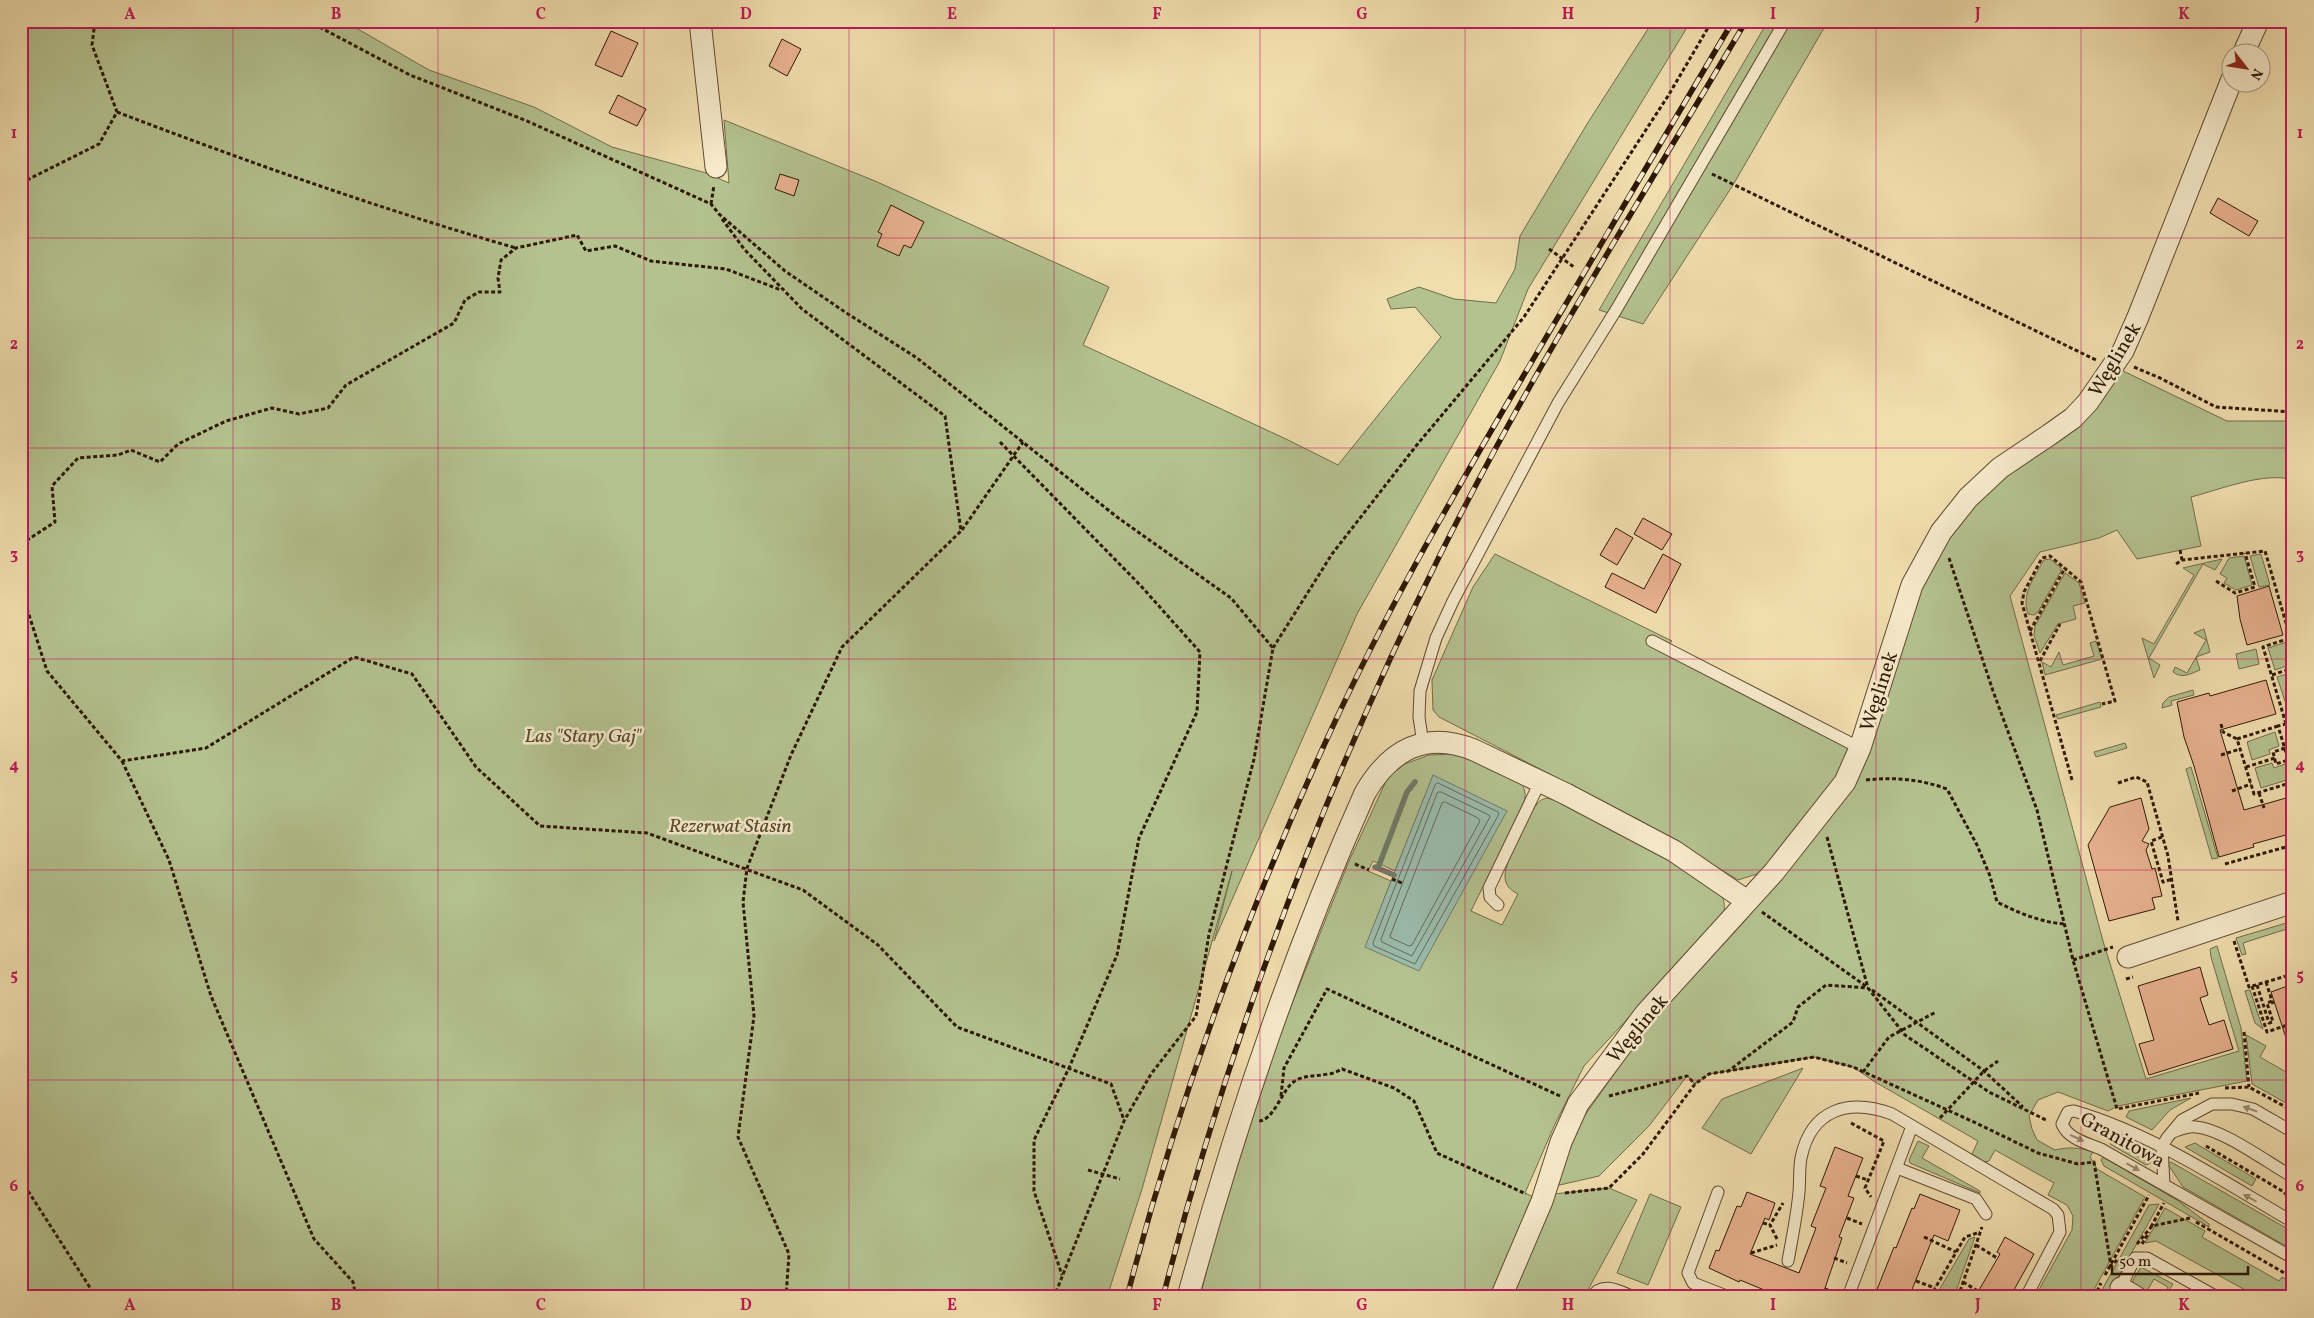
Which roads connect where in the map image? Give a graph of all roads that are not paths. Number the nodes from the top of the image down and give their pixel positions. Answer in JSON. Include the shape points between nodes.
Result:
{"nodes":[{"id":1,"x":700,"y":21,"type":"edge"},
{"id":2,"x":1786,"y":21,"type":"edge"},
{"id":3,"x":2258,"y":21,"type":"edge"},
{"id":4,"x":2249,"y":42,"type":"edge"},
{"id":5,"x":2227,"y":92,"type":"edge"},
{"id":6,"x":716,"y":167,"type":"dead end"},
{"id":7,"x":1652,"y":641,"type":"dead end"},
{"id":8,"x":1423,"y":744,"type":"junction"},
{"id":9,"x":1860,"y":748,"type":"junction"},
{"id":10,"x":1540,"y":782,"type":"junction"},
{"id":11,"x":1747,"y":901,"type":"junction"},
{"id":12,"x":2293,"y":902,"type":"edge"},
{"id":13,"x":1498,"y":904,"type":"dead end"},
{"id":14,"x":2128,"y":957,"type":"dead end"},
{"id":15,"x":1912,"y":1126,"type":"junction"},
{"id":16,"x":2293,"y":1132,"type":"edge"},
{"id":17,"x":2169,"y":1133,"type":"junction"},
{"id":18,"x":2162,"y":1147,"type":"junction"},
{"id":19,"x":1897,"y":1168,"type":"junction"},
{"id":20,"x":2293,"y":1177,"type":"edge"},
{"id":21,"x":2164,"y":1184,"type":"junction"},
{"id":22,"x":1718,"y":1192,"type":"dead end"},
{"id":23,"x":1986,"y":1214,"type":"dead end"},
{"id":24,"x":2293,"y":1222,"type":"edge"},
{"id":25,"x":2293,"y":1258,"type":"edge"},
{"id":26,"x":1788,"y":1261,"type":"dead end"},
{"id":27,"x":2124,"y":1294,"type":"edge"},
{"id":28,"x":1188,"y":1297,"type":"edge"},
{"id":29,"x":1501,"y":1297,"type":"edge"},
{"id":30,"x":1592,"y":1297,"type":"edge"},
{"id":31,"x":1634,"y":1297,"type":"edge"},
{"id":32,"x":1729,"y":1297,"type":"edge"},
{"id":33,"x":1848,"y":1297,"type":"edge"},
{"id":34,"x":2026,"y":1297,"type":"edge"},
{"id":35,"x":2217,"y":1297,"type":"edge"}],
"edges":[{"from":1,"to":6,"type":"street"},
{"from":2,"to":8,"type":"lane","via":[[1558,403],[1450,608],[1436,638],[1420,691]]},
{"from":3,"to":4,"type":"street"},
{"from":5,"to":9,"type":"street","name":"Węglinek","via":[[2138,317],[2117,360],[2073,418],[2000,468],[1968,498],[1940,532],[1912,585]]},
{"from":7,"to":9,"type":"lane"},
{"from":8,"to":10,"type":"street","via":[[1461,745]]},
{"from":8,"to":28,"type":"street","via":[[1398,753],[1374,777],[1365,793],[1292,973],[1240,1117]]},
{"from":9,"to":11,"type":"street","name":"Węglinek","via":[[1845,782]]},
{"from":10,"to":11,"type":"street","via":[[1674,851]]},
{"from":10,"to":13,"type":"lane","via":[[1489,888],[1490,897]]},
{"from":11,"to":29,"type":"street","name":"Węglinek","via":[[1645,1014],[1578,1104],[1561,1142],[1542,1202]]},
{"from":12,"to":14,"type":"street"},
{"from":15,"to":19,"type":"lane"},
{"from":15,"to":26,"type":"lane","via":[[1878,1109],[1864,1107],[1831,1112],[1816,1123],[1801,1158]]},
{"from":15,"to":34,"type":"lane","via":[[2053,1209],[2058,1215],[2061,1224],[2057,1240]]},
{"from":16,"to":17,"type":"lane","one_way":true,"via":[[2254,1110],[2232,1104],[2212,1104],[2182,1120]]},
{"from":17,"to":18,"type":"lane"},
{"from":17,"to":20,"type":"lane","via":[[2186,1128],[2209,1130]]},
{"from":18,"to":21,"type":"lane"},
{"from":18,"to":21,"type":"lane","name":"Granitowa","one_way":true,"via":[[2074,1111],[2068,1112],[2062,1124],[2074,1137]]},
{"from":24,"to":18,"type":"lane","name":"Granitowa","one_way":true},
{"from":19,"to":23,"type":"lane","via":[[1976,1199]]},
{"from":19,"to":33,"type":"lane"},
{"from":21,"to":25,"type":"lane","name":"Granitowa"},
{"from":22,"to":32,"type":"lane","via":[[1688,1273],[1693,1283]]},
{"from":27,"to":35,"type":"lane","via":[[2131,1253],[2147,1258]]},
{"from":30,"to":31,"type":"lane","via":[[1602,1288]]}]}
